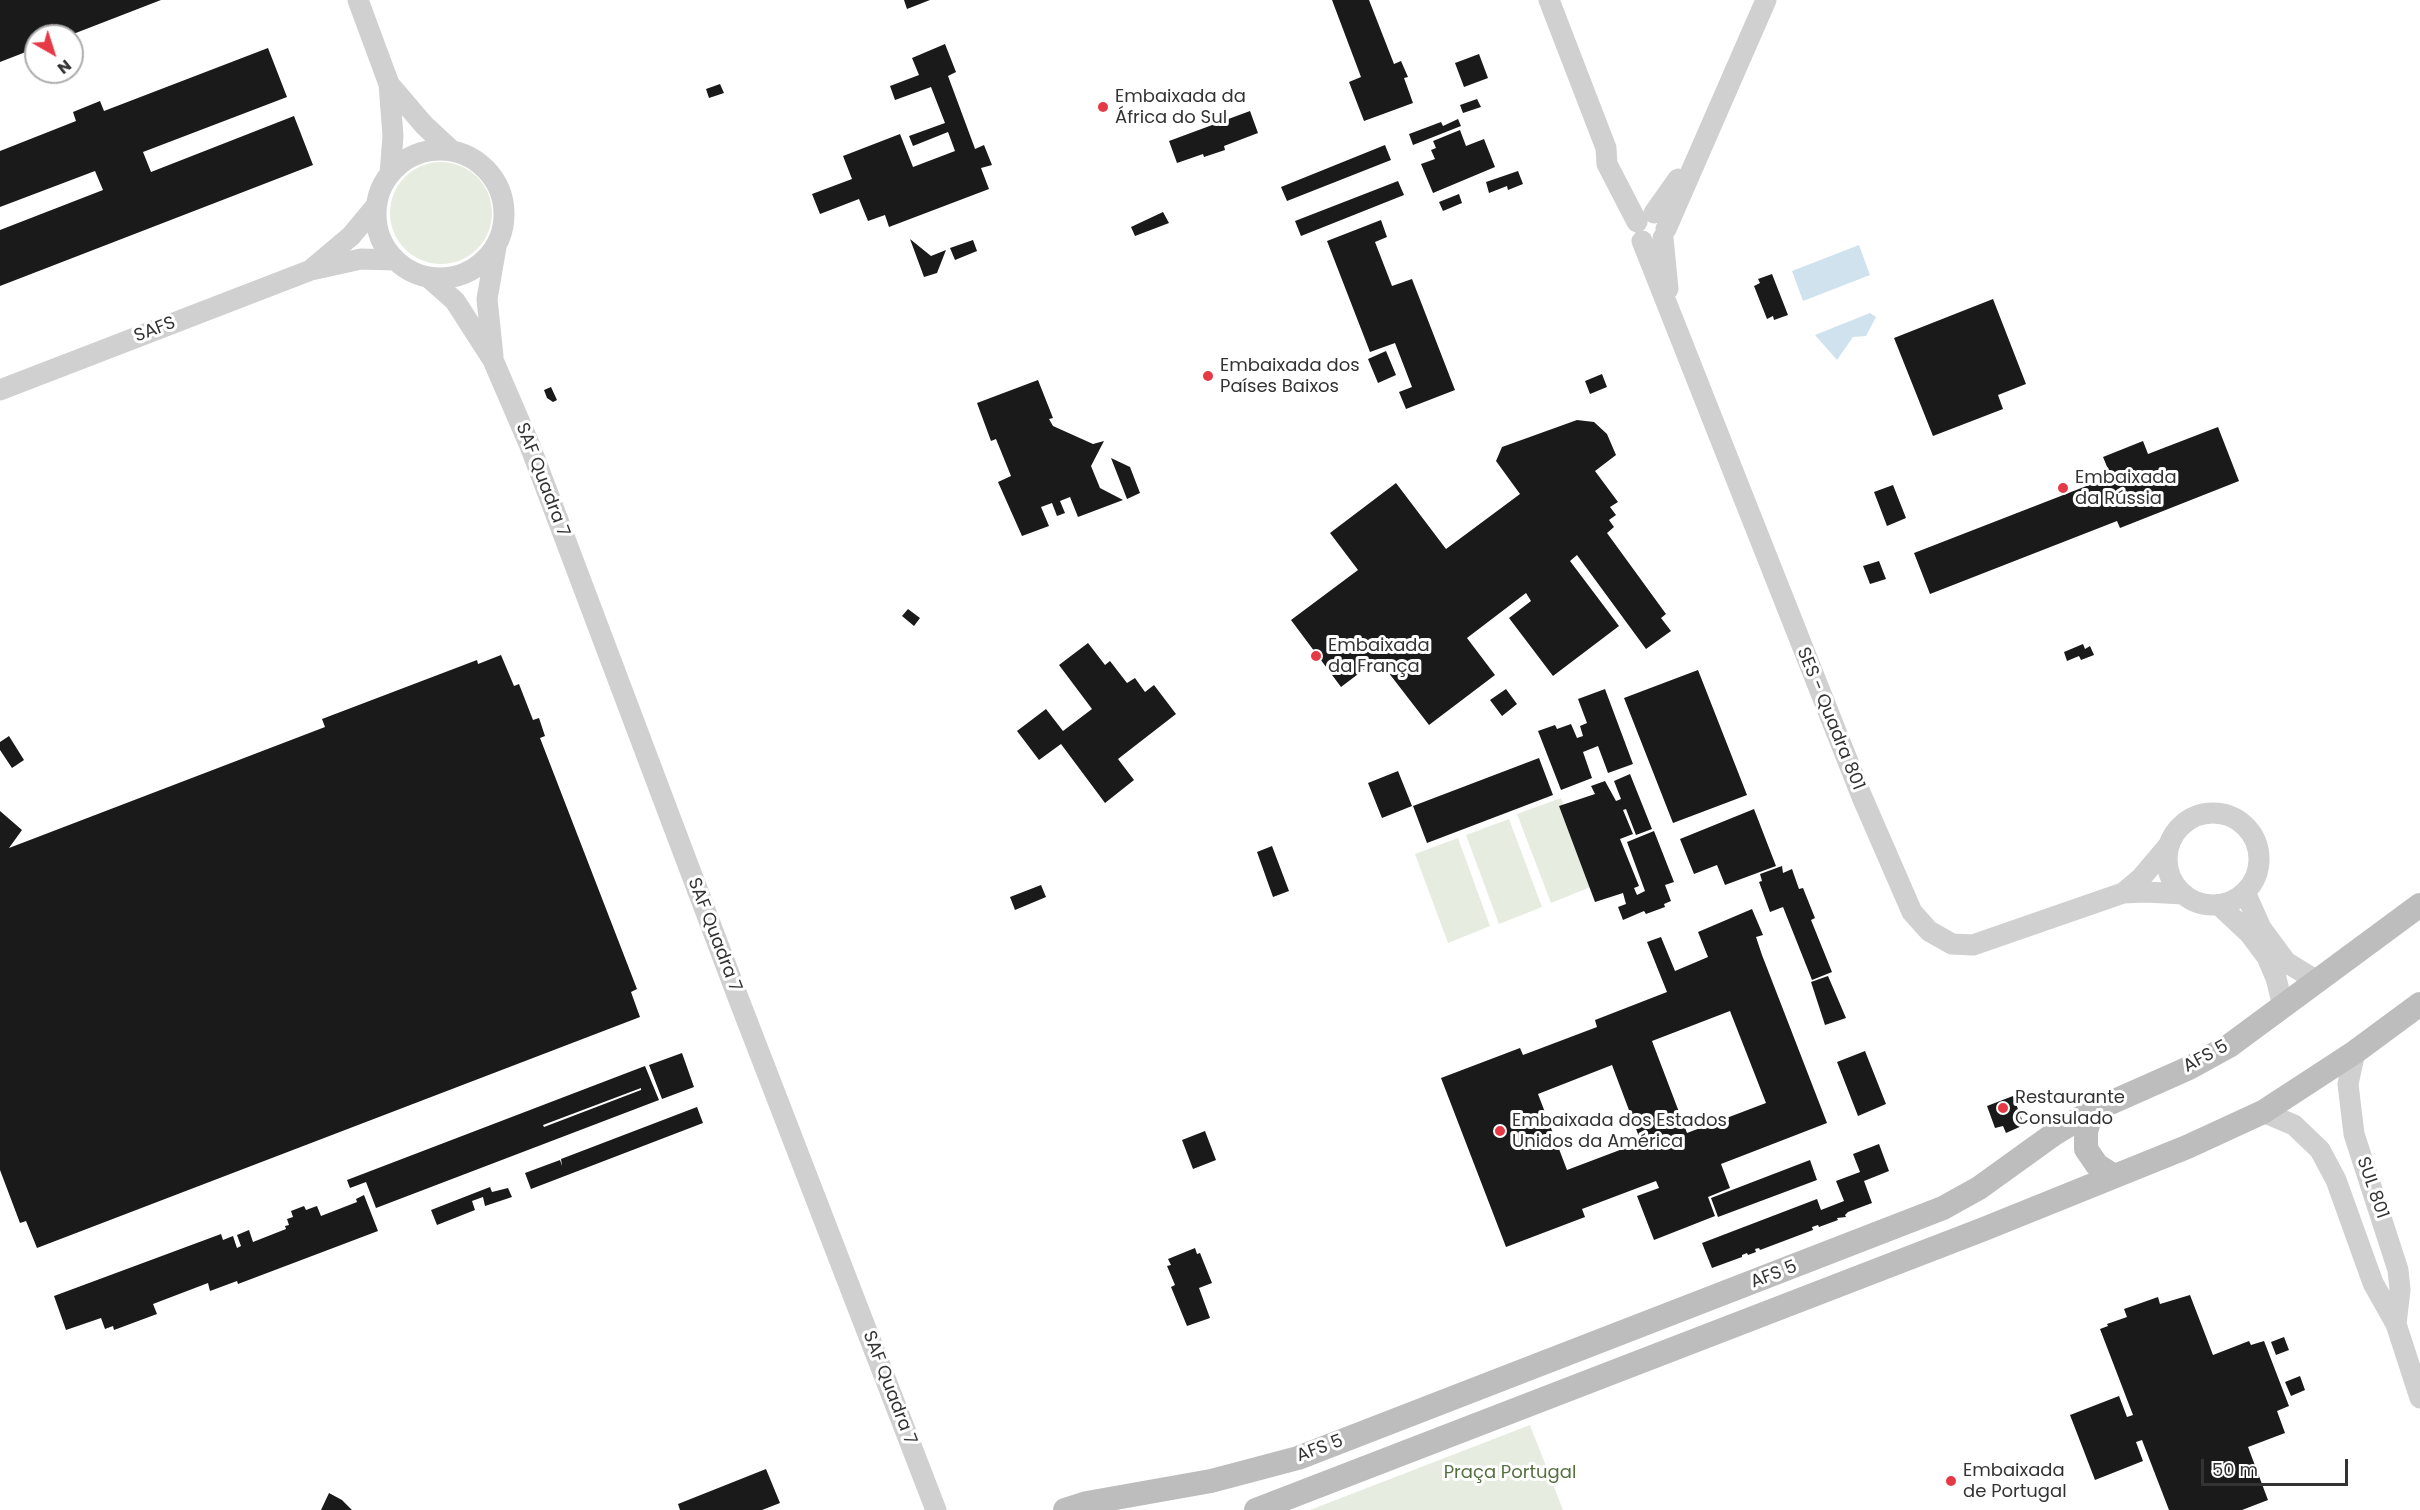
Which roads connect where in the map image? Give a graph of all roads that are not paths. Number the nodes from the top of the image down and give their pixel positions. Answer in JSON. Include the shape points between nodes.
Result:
{"nodes":[{"id":1,"x":357,"y":0,"type":"edge"},
{"id":2,"x":1549,"y":0,"type":"edge"},
{"id":3,"x":1766,"y":0,"type":"edge"},
{"id":4,"x":389,"y":84,"type":"junction"},
{"id":5,"x":452,"y":151,"type":"junction"},
{"id":6,"x":390,"y":174,"type":"junction"},
{"id":7,"x":376,"y":206,"type":"junction"},
{"id":8,"x":1651,"y":226,"type":"junction"},
{"id":9,"x":496,"y":245,"type":"junction"},
{"id":10,"x":394,"y":260,"type":"junction"},
{"id":11,"x":310,"y":270,"type":"junction"},
{"id":12,"x":429,"y":278,"type":"junction"},
{"id":13,"x":493,"y":360,"type":"junction"},
{"id":14,"x":0,"y":390,"type":"edge"},
{"id":15,"x":2168,"y":846,"type":"junction"},
{"id":16,"x":2246,"y":892,"type":"junction"},
{"id":17,"x":2123,"y":893,"type":"junction"},
{"id":18,"x":2183,"y":894,"type":"junction"},
{"id":19,"x":2219,"y":905,"type":"junction"},
{"id":20,"x":2420,"y":905,"type":"edge"},
{"id":21,"x":2317,"y":981,"type":"junction"},
{"id":22,"x":2420,"y":1004,"type":"edge"},
{"id":23,"x":2283,"y":1006,"type":"junction"},
{"id":24,"x":2355,"y":1052,"type":"junction"},
{"id":25,"x":2092,"y":1111,"type":"junction"},
{"id":26,"x":2263,"y":1112,"type":"junction"},
{"id":27,"x":2114,"y":1176,"type":"junction"},
{"id":28,"x":2380,"y":1214,"type":"junction"},
{"id":29,"x":2352,"y":1224,"type":"junction"},
{"id":30,"x":2396,"y":1324,"type":"junction"},
{"id":31,"x":2420,"y":1398,"type":"edge"},
{"id":32,"x":1087,"y":1503,"type":"junction"},
{"id":33,"x":936,"y":1510,"type":"edge"},
{"id":34,"x":1065,"y":1510,"type":"edge"},
{"id":35,"x":1125,"y":1510,"type":"edge"},
{"id":36,"x":1256,"y":1510,"type":"edge"}],
"edges":[{"from":1,"to":4,"type":"street"},
{"from":2,"to":8,"type":"street","name":"SES - Quadra 801","via":[[1606,148]]},
{"from":3,"to":8,"type":"street","via":[[1698,152]]},
{"from":4,"to":5,"type":"street"},
{"from":4,"to":6,"type":"street","via":[[393,136]]},
{"from":5,"to":6,"type":"street","via":[[416,155]]},
{"from":5,"to":9,"type":"street","via":[[473,159],[498,186],[504,204]]},
{"from":6,"to":7,"type":"street"},
{"from":7,"to":10,"type":"street","via":[[382,244]]},
{"from":7,"to":11,"type":"street","name":"SAFS","via":[[351,236]]},
{"from":8,"to":17,"type":"street","name":"SES - Quadra 801","via":[[1669,308],[1862,797],[1912,912],[1929,931],[1952,944],[1973,945]]},
{"from":9,"to":12,"type":"street","via":[[484,261],[468,272],[449,278]]},
{"from":9,"to":13,"type":"street","name":"SAF Quadra 7","via":[[487,299]]},
{"from":10,"to":11,"type":"street","name":"SAFS","via":[[361,259]]},
{"from":10,"to":12,"type":"street","via":[[410,272]]},
{"from":11,"to":14,"type":"street","name":"SAFS"},
{"from":12,"to":13,"type":"street","name":"SAF Quadra 7","via":[[456,301]]},
{"from":13,"to":33,"type":"street","name":"SAF Quadra 7","via":[[530,446]]},
{"from":15,"to":16,"type":"street","via":[[2178,829],[2194,817],[2220,813],[2235,818],[2255,840],[2259,856],[2258,871]]},
{"from":15,"to":17,"type":"street","name":"SES - Quadra 801"},
{"from":15,"to":18,"type":"street","via":[[2169,876]]},
{"from":16,"to":19,"type":"street"},
{"from":16,"to":21,"type":"street","via":[[2261,928],[2286,962]]},
{"from":17,"to":18,"type":"street","name":"SES - Quadra 801"},
{"from":18,"to":19,"type":"street","via":[[2200,904]]},
{"from":19,"to":23,"type":"street","via":[[2249,933],[2267,957]]},
{"from":20,"to":21,"type":"main road","name":"AFS 5"},
{"from":21,"to":23,"type":"main road","name":"AFS 5"},
{"from":22,"to":24,"type":"main road","name":"AFS 5"},
{"from":23,"to":25,"type":"main road","name":"AFS 5","via":[[2229,1046],[2189,1068]]},
{"from":24,"to":26,"type":"main road","name":"AFS 5"},
{"from":24,"to":28,"type":"street","name":"SUL 801","via":[[2348,1084],[2354,1134]]},
{"from":25,"to":27,"type":"main road","via":[[2086,1149],[2097,1165]]},
{"from":25,"to":32,"type":"main road","name":"AFS 5","via":[[1979,1188],[1943,1208],[1879,1234],[1298,1458],[1211,1481]]},
{"from":26,"to":27,"type":"main road","name":"AFS 5"},
{"from":26,"to":29,"type":"street","name":"SUL 801","via":[[2294,1125],[2320,1150]]},
{"from":27,"to":36,"type":"main road","name":"AFS 5"},
{"from":28,"to":29,"type":"street"},
{"from":28,"to":30,"type":"street","name":"SUL 801","via":[[2398,1270]]},
{"from":29,"to":30,"type":"street","name":"SUL 801","via":[[2373,1283]]},
{"from":30,"to":31,"type":"street","name":"SUL 801"},
{"from":32,"to":34,"type":"main road","name":"AFS 5"},
{"from":32,"to":35,"type":"main road","via":[[1112,1502]]}]}
